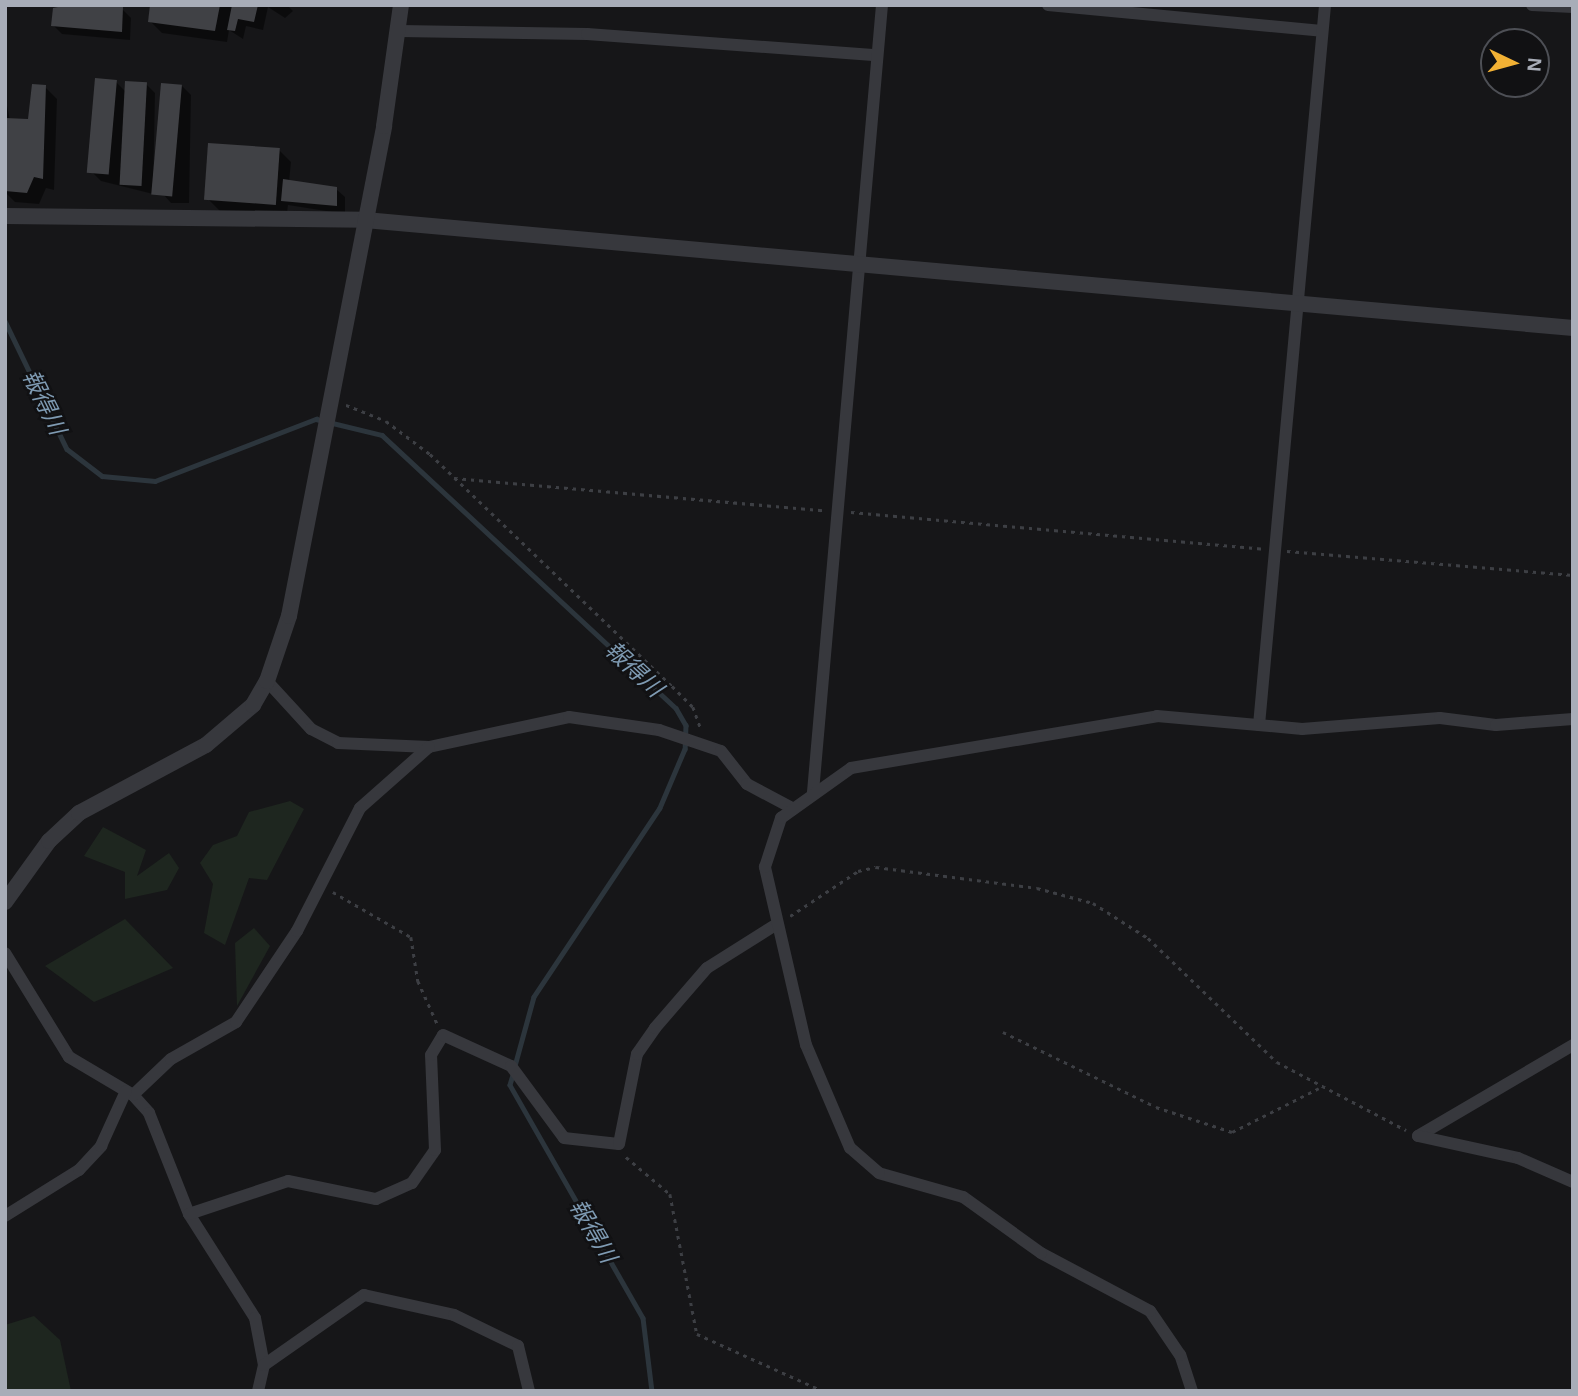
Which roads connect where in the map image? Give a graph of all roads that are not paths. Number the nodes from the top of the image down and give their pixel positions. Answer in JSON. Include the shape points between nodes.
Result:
{"nodes":[{"id":1,"x":401,"y":5,"type":"edge"},
{"id":2,"x":882,"y":5,"type":"edge"},
{"id":3,"x":1048,"y":5,"type":"edge"},
{"id":4,"x":1325,"y":5,"type":"edge"},
{"id":5,"x":1532,"y":5,"type":"edge"},
{"id":6,"x":1573,"y":7,"type":"edge"},
{"id":7,"x":400,"y":31,"type":"junction"},
{"id":8,"x":1322,"y":32,"type":"junction"},
{"id":9,"x":876,"y":55,"type":"junction"},
{"id":10,"x":5,"y":216,"type":"edge"},
{"id":11,"x":365,"y":220,"type":"junction"},
{"id":12,"x":856,"y":264,"type":"junction"},
{"id":13,"x":1298,"y":304,"type":"junction"},
{"id":14,"x":1573,"y":328,"type":"edge"},
{"id":15,"x":267,"y":681,"type":"junction"},
{"id":16,"x":1573,"y":719,"type":"edge"},
{"id":17,"x":1259,"y":725,"type":"junction"},
{"id":18,"x":429,"y":747,"type":"junction"},
{"id":19,"x":813,"y":792,"type":"junction"},
{"id":20,"x":790,"y":807,"type":"junction"},
{"id":21,"x":5,"y":902,"type":"edge"},
{"id":22,"x":777,"y":924,"type":"junction"},
{"id":23,"x":5,"y":953,"type":"edge"},
{"id":24,"x":1573,"y":1045,"type":"edge"},
{"id":25,"x":130,"y":1093,"type":"junction"},
{"id":26,"x":1573,"y":1182,"type":"edge"},
{"id":27,"x":189,"y":1214,"type":"junction"},
{"id":28,"x":5,"y":1216,"type":"edge"},
{"id":29,"x":264,"y":1365,"type":"junction"},
{"id":30,"x":258,"y":1391,"type":"edge"},
{"id":31,"x":529,"y":1391,"type":"edge"},
{"id":32,"x":1192,"y":1391,"type":"edge"}],
"edges":[{"from":1,"to":7,"type":"street"},
{"from":2,"to":9,"type":"street"},
{"from":3,"to":8,"type":"street"},
{"from":4,"to":8,"type":"street"},
{"from":5,"to":6,"type":"street"},
{"from":7,"to":9,"type":"street","via":[[587,34]]},
{"from":7,"to":11,"type":"street"},
{"from":8,"to":13,"type":"street"},
{"from":9,"to":12,"type":"street"},
{"from":10,"to":11,"type":"street"},
{"from":11,"to":12,"type":"street"},
{"from":11,"to":15,"type":"street","via":[[289,616]]},
{"from":12,"to":13,"type":"street"},
{"from":12,"to":19,"type":"street"},
{"from":13,"to":14,"type":"street"},
{"from":13,"to":17,"type":"street"},
{"from":15,"to":18,"type":"street","via":[[323,738]]},
{"from":15,"to":21,"type":"street","via":[[253,705],[206,745],[79,813],[49,841]]},
{"from":16,"to":17,"type":"street","via":[[1496,725],[1440,718],[1303,729]]},
{"from":17,"to":19,"type":"street","via":[[1157,716],[851,768]]},
{"from":18,"to":20,"type":"street","via":[[569,717],[605,718],[721,751],[747,784]]},
{"from":18,"to":25,"type":"street","via":[[360,808],[322,882],[236,1022],[171,1059]]},
{"from":19,"to":20,"type":"street"},
{"from":20,"to":22,"type":"street","via":[[765,856]]},
{"from":22,"to":27,"type":"street","via":[[707,968],[655,1028],[637,1054],[619,1144],[564,1138],[511,1066],[443,1035],[431,1055],[435,1150],[412,1183],[376,1199],[288,1181]]},
{"from":22,"to":32,"type":"street","via":[[806,1045],[850,1148],[863,1163],[963,1197],[1041,1253],[1150,1311],[1180,1355]]},
{"from":23,"to":25,"type":"street","via":[[69,1056]]},
{"from":24,"to":26,"type":"street","via":[[1418,1136],[1518,1158]]},
{"from":25,"to":27,"type":"street","via":[[161,1135]]},
{"from":25,"to":28,"type":"street","via":[[101,1146],[79,1170]]},
{"from":27,"to":29,"type":"street","via":[[247,1299]]},
{"from":29,"to":30,"type":"street"},
{"from":29,"to":31,"type":"street","via":[[364,1295],[454,1315],[518,1346]]}]}
